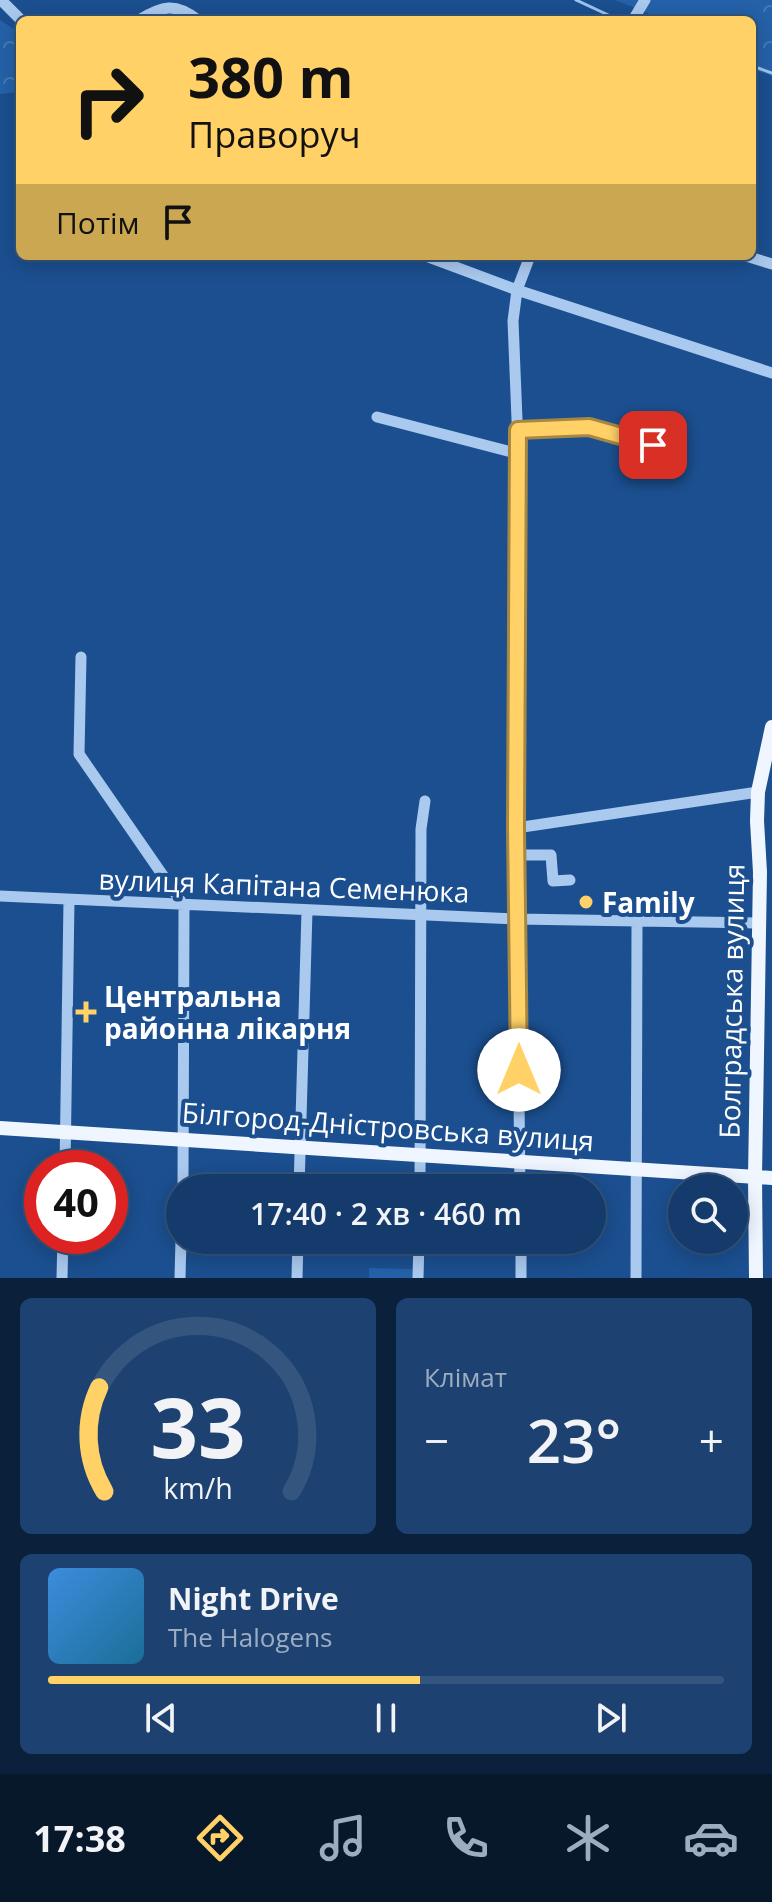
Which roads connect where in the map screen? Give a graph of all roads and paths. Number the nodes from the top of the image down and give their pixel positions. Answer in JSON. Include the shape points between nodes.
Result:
{"nodes":[{"id":1,"x":1,"y":0,"type":"edge"},
{"id":2,"x":17,"y":16,"type":"edge"},
{"id":3,"x":148,"y":16,"type":"edge"},
{"id":4,"x":192,"y":16,"type":"edge"},
{"id":5,"x":437,"y":260,"type":"edge"},
{"id":6,"x":528,"y":260,"type":"edge"},
{"id":7,"x":517,"y":290,"type":"junction"},
{"id":8,"x":772,"y":373,"type":"edge"},
{"id":9,"x":377,"y":417,"type":"dead end"},
{"id":10,"x":518,"y":430,"type":"junction"},
{"id":11,"x":653,"y":445,"type":"dead end"},
{"id":12,"x":519,"y":454,"type":"junction"},
{"id":13,"x":81,"y":657,"type":"dead end"},
{"id":14,"x":772,"y":727,"type":"edge"},
{"id":15,"x":758,"y":792,"type":"junction"},
{"id":16,"x":425,"y":801,"type":"dead end"},
{"id":17,"x":516,"y":828,"type":"junction"},
{"id":18,"x":517,"y":855,"type":"junction"},
{"id":19,"x":766,"y":872,"type":"edge"},
{"id":20,"x":570,"y":880,"type":"dead end"},
{"id":21,"x":0,"y":896,"type":"edge"},
{"id":22,"x":69,"y":900,"type":"junction"},
{"id":23,"x":184,"y":906,"type":"junction"},
{"id":24,"x":307,"y":911,"type":"junction"},
{"id":25,"x":421,"y":915,"type":"junction"},
{"id":26,"x":517,"y":919,"type":"junction"},
{"id":27,"x":637,"y":923,"type":"junction"},
{"id":28,"x":759,"y":923,"type":"junction"},
{"id":29,"x":0,"y":1128,"type":"edge"},
{"id":30,"x":66,"y":1132,"type":"junction"},
{"id":31,"x":184,"y":1138,"type":"junction"},
{"id":32,"x":300,"y":1147,"type":"junction"},
{"id":33,"x":66,"y":1150,"type":"edge"},
{"id":34,"x":421,"y":1155,"type":"junction"},
{"id":35,"x":520,"y":1160,"type":"junction"},
{"id":36,"x":634,"y":1170,"type":"junction"},
{"id":37,"x":183,"y":1174,"type":"edge"},
{"id":38,"x":299,"y":1174,"type":"edge"},
{"id":39,"x":420,"y":1174,"type":"edge"},
{"id":40,"x":520,"y":1174,"type":"edge"},
{"id":41,"x":755,"y":1177,"type":"junction"},
{"id":42,"x":772,"y":1178,"type":"edge"},
{"id":43,"x":63,"y":1254,"type":"edge"},
{"id":44,"x":181,"y":1254,"type":"edge"},
{"id":45,"x":298,"y":1254,"type":"edge"},
{"id":46,"x":419,"y":1254,"type":"edge"},
{"id":47,"x":521,"y":1254,"type":"edge"},
{"id":48,"x":62,"y":1278,"type":"edge"},
{"id":49,"x":180,"y":1278,"type":"edge"},
{"id":50,"x":297,"y":1278,"type":"edge"},
{"id":51,"x":418,"y":1278,"type":"edge"},
{"id":52,"x":521,"y":1278,"type":"edge"},
{"id":53,"x":636,"y":1278,"type":"edge"},
{"id":54,"x":756,"y":1278,"type":"edge"}],
"edges":[{"from":1,"to":2,"type":"street"},
{"from":3,"to":4,"type":"street","via":[[168,7]]},
{"from":5,"to":7,"type":"street"},
{"from":6,"to":7,"type":"street"},
{"from":7,"to":8,"type":"street"},
{"from":7,"to":10,"type":"street","via":[[513,321]]},
{"from":9,"to":12,"type":"street"},
{"from":10,"to":11,"type":"street","via":[[589,427]]},
{"from":10,"to":12,"type":"street"},
{"from":12,"to":17,"type":"street"},
{"from":13,"to":23,"type":"street","via":[[79,754]]},
{"from":14,"to":15,"type":"main road","name":"Болградська вулиця"},
{"from":15,"to":17,"type":"street"},
{"from":15,"to":19,"type":"main road","name":"Болградська вулиця"},
{"from":16,"to":25,"type":"street"},
{"from":17,"to":18,"type":"street"},
{"from":18,"to":20,"type":"street","via":[[551,855],[553,881]]},
{"from":18,"to":26,"type":"street"},
{"from":19,"to":28,"type":"main road","name":"Болградська вулиця"},
{"from":21,"to":22,"type":"street","name":"вулиця Капітана Семенюка"},
{"from":22,"to":23,"type":"street","name":"вулиця Капітана Семенюка"},
{"from":22,"to":30,"type":"street"},
{"from":23,"to":24,"type":"street","name":"вулиця Капітана Семенюка"},
{"from":23,"to":31,"type":"street"},
{"from":24,"to":25,"type":"street","name":"вулиця Капітана Семенюка"},
{"from":24,"to":32,"type":"street"},
{"from":25,"to":26,"type":"street","name":"вулиця Капітана Семенюка"},
{"from":25,"to":34,"type":"street"},
{"from":26,"to":27,"type":"street","name":"вулиця Капітана Семенюка"},
{"from":26,"to":35,"type":"street"},
{"from":27,"to":28,"type":"street","name":"вулиця Капітана Семенюка"},
{"from":27,"to":36,"type":"street"},
{"from":28,"to":41,"type":"main road","name":"Болградська вулиця"},
{"from":29,"to":30,"type":"main road","name":"Білгород-Дністровська вулиця"},
{"from":30,"to":31,"type":"main road","name":"Білгород-Дністровська вулиця"},
{"from":30,"to":33,"type":"street"},
{"from":31,"to":32,"type":"main road","name":"Білгород-Дністровська вулиця"},
{"from":31,"to":37,"type":"street"},
{"from":32,"to":34,"type":"main road","name":"Білгород-Дністровська вулиця"},
{"from":32,"to":38,"type":"street"},
{"from":34,"to":35,"type":"main road","name":"Білгород-Дністровська вулиця"},
{"from":34,"to":39,"type":"street"},
{"from":35,"to":36,"type":"main road","name":"Білгород-Дністровська вулиця"},
{"from":35,"to":40,"type":"street"},
{"from":36,"to":41,"type":"main road","name":"Білгород-Дністровська вулиця"},
{"from":36,"to":53,"type":"street"},
{"from":41,"to":42,"type":"main road","name":"Білгород-Дністровська вулиця"},
{"from":41,"to":54,"type":"main road","name":"Болградська вулиця"},
{"from":43,"to":48,"type":"street"},
{"from":44,"to":49,"type":"street"},
{"from":45,"to":50,"type":"street"},
{"from":46,"to":51,"type":"street"},
{"from":47,"to":52,"type":"street"}]}
